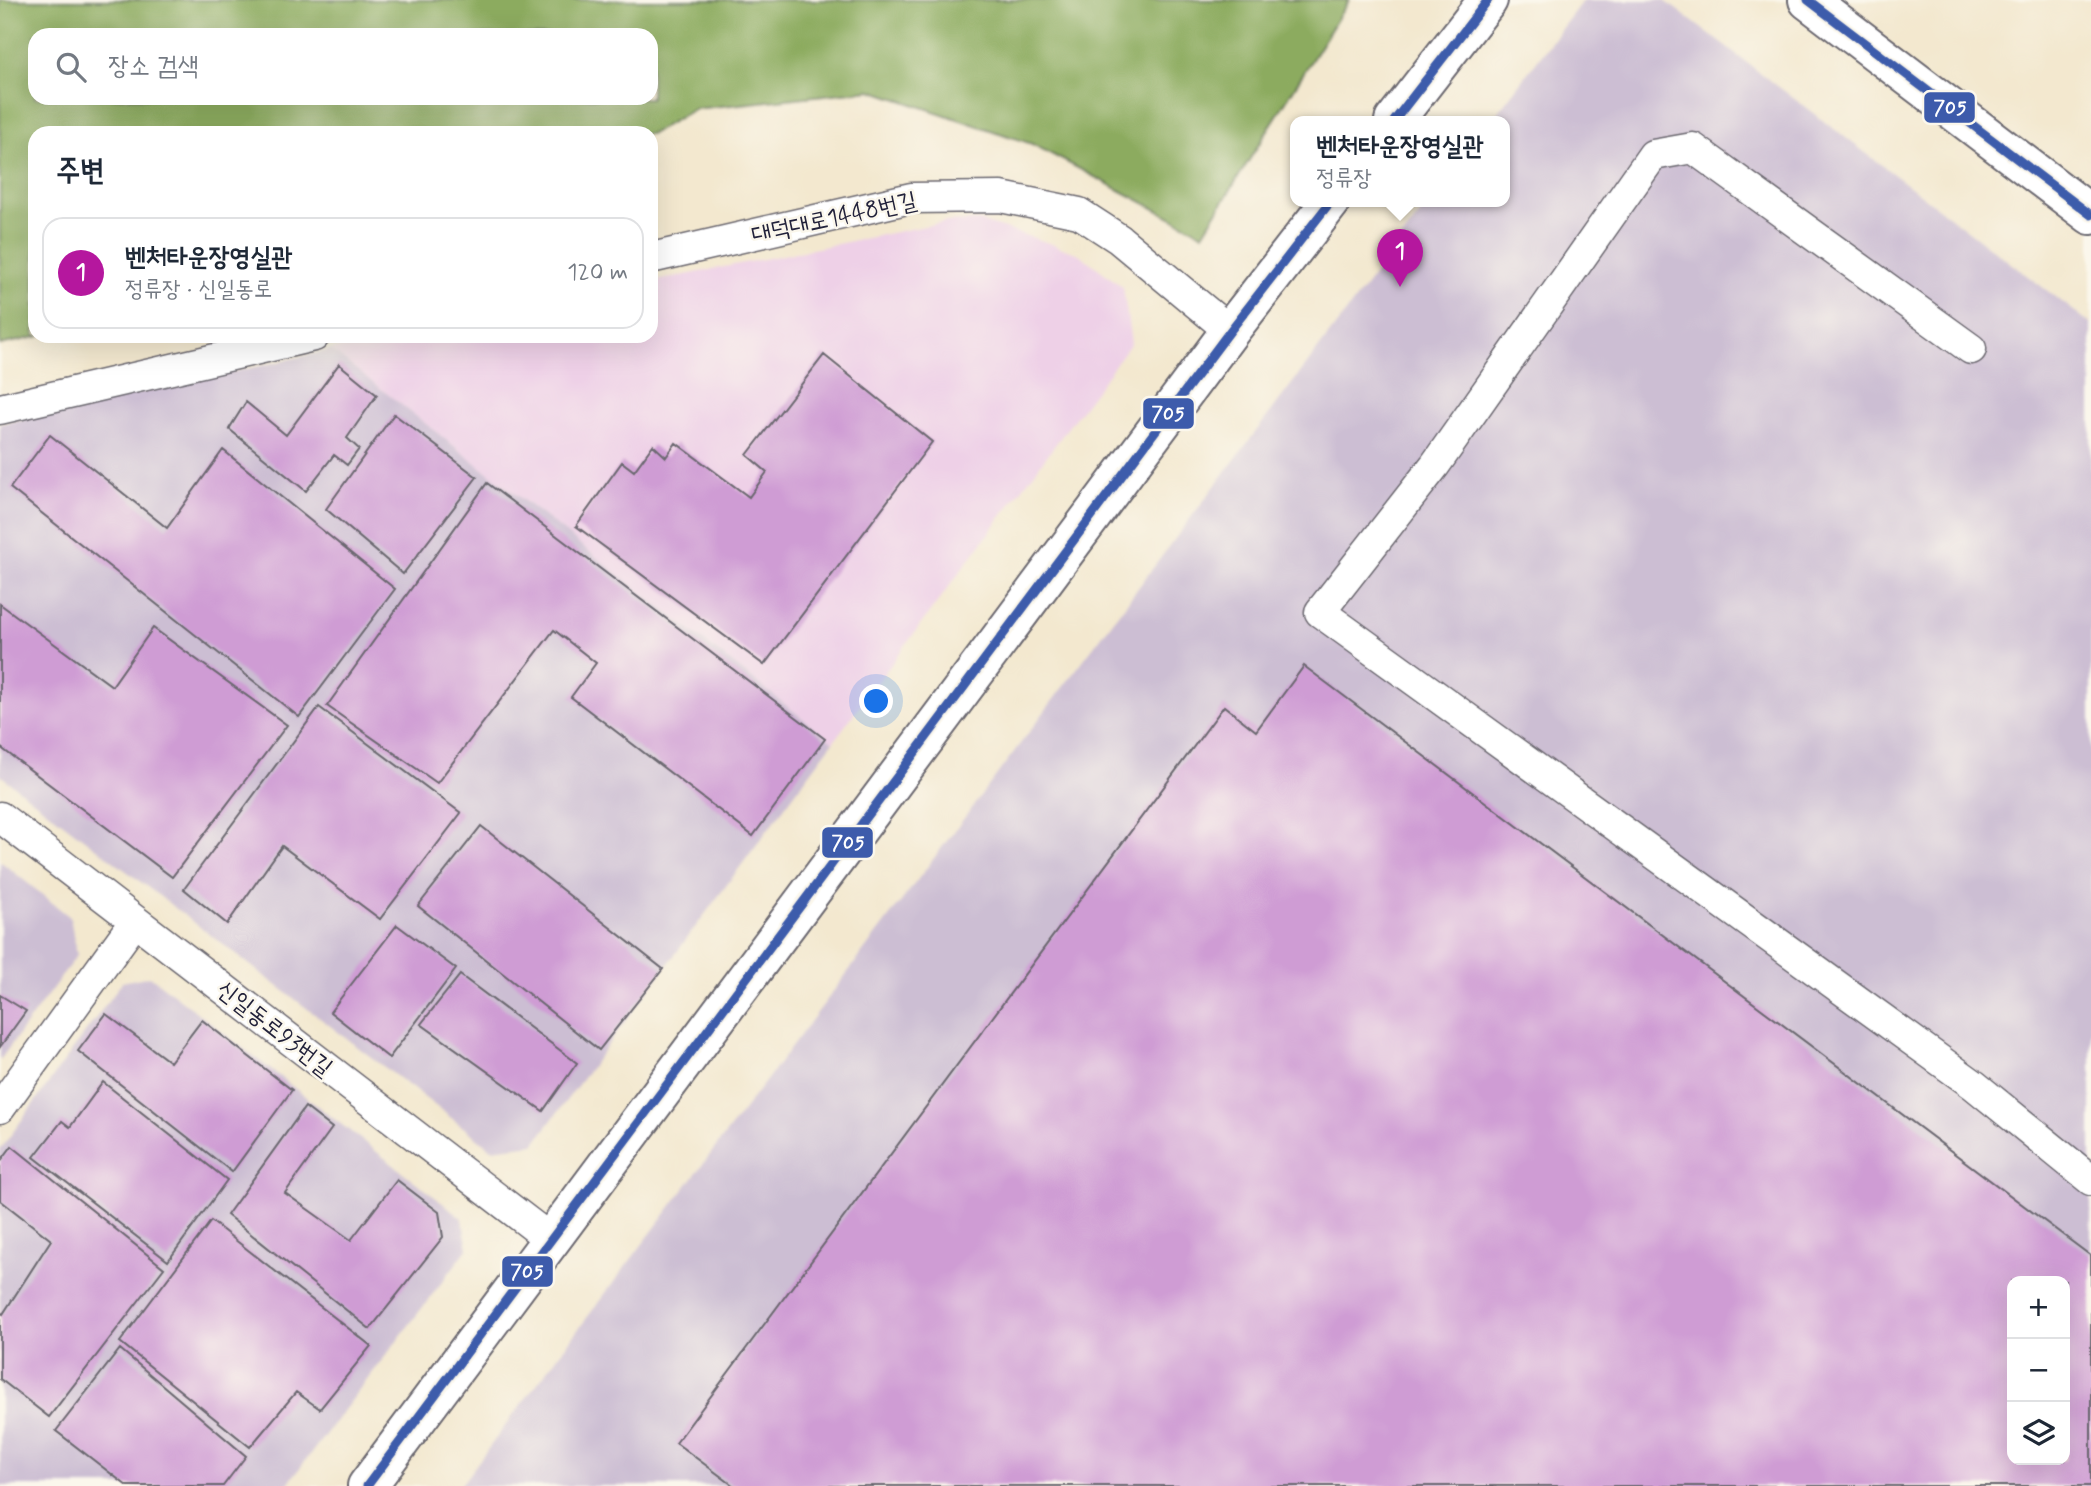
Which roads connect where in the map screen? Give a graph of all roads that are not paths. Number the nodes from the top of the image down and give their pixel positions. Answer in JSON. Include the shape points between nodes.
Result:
{"nodes":[{"id":1,"x":1489,"y":0,"type":"edge"},
{"id":2,"x":1808,"y":0,"type":"edge"},
{"id":3,"x":1398,"y":116,"type":"edge"},
{"id":4,"x":1326,"y":207,"type":"edge"},
{"id":5,"x":2091,"y":215,"type":"edge"},
{"id":6,"x":658,"y":256,"type":"edge"},
{"id":7,"x":1230,"y":331,"type":"junction"},
{"id":8,"x":284,"y":343,"type":"edge"},
{"id":9,"x":1971,"y":349,"type":"dead end"},
{"id":10,"x":0,"y":409,"type":"edge"},
{"id":11,"x":0,"y":817,"type":"edge"},
{"id":12,"x":135,"y":920,"type":"junction"},
{"id":13,"x":0,"y":1108,"type":"edge"},
{"id":14,"x":2091,"y":1180,"type":"edge"},
{"id":15,"x":550,"y":1239,"type":"junction"},
{"id":16,"x":368,"y":1486,"type":"edge"}],
"edges":[{"from":1,"to":3,"type":"main road"},
{"from":2,"to":5,"type":"main road"},
{"from":4,"to":7,"type":"main road"},
{"from":6,"to":7,"type":"street","name":"대덕대로1448번길","via":[[911,198],[1001,197],[1079,213],[1119,239]]},
{"from":7,"to":15,"type":"main road"},
{"from":8,"to":10,"type":"street"},
{"from":9,"to":14,"type":"street","via":[[1692,148],[1653,155],[1435,465],[1321,612],[1974,1086]]},
{"from":11,"to":12,"type":"street","name":"신일동로93번길"},
{"from":12,"to":13,"type":"street"},
{"from":12,"to":15,"type":"street","name":"신일동로93번길"},
{"from":15,"to":16,"type":"main road"}]}
